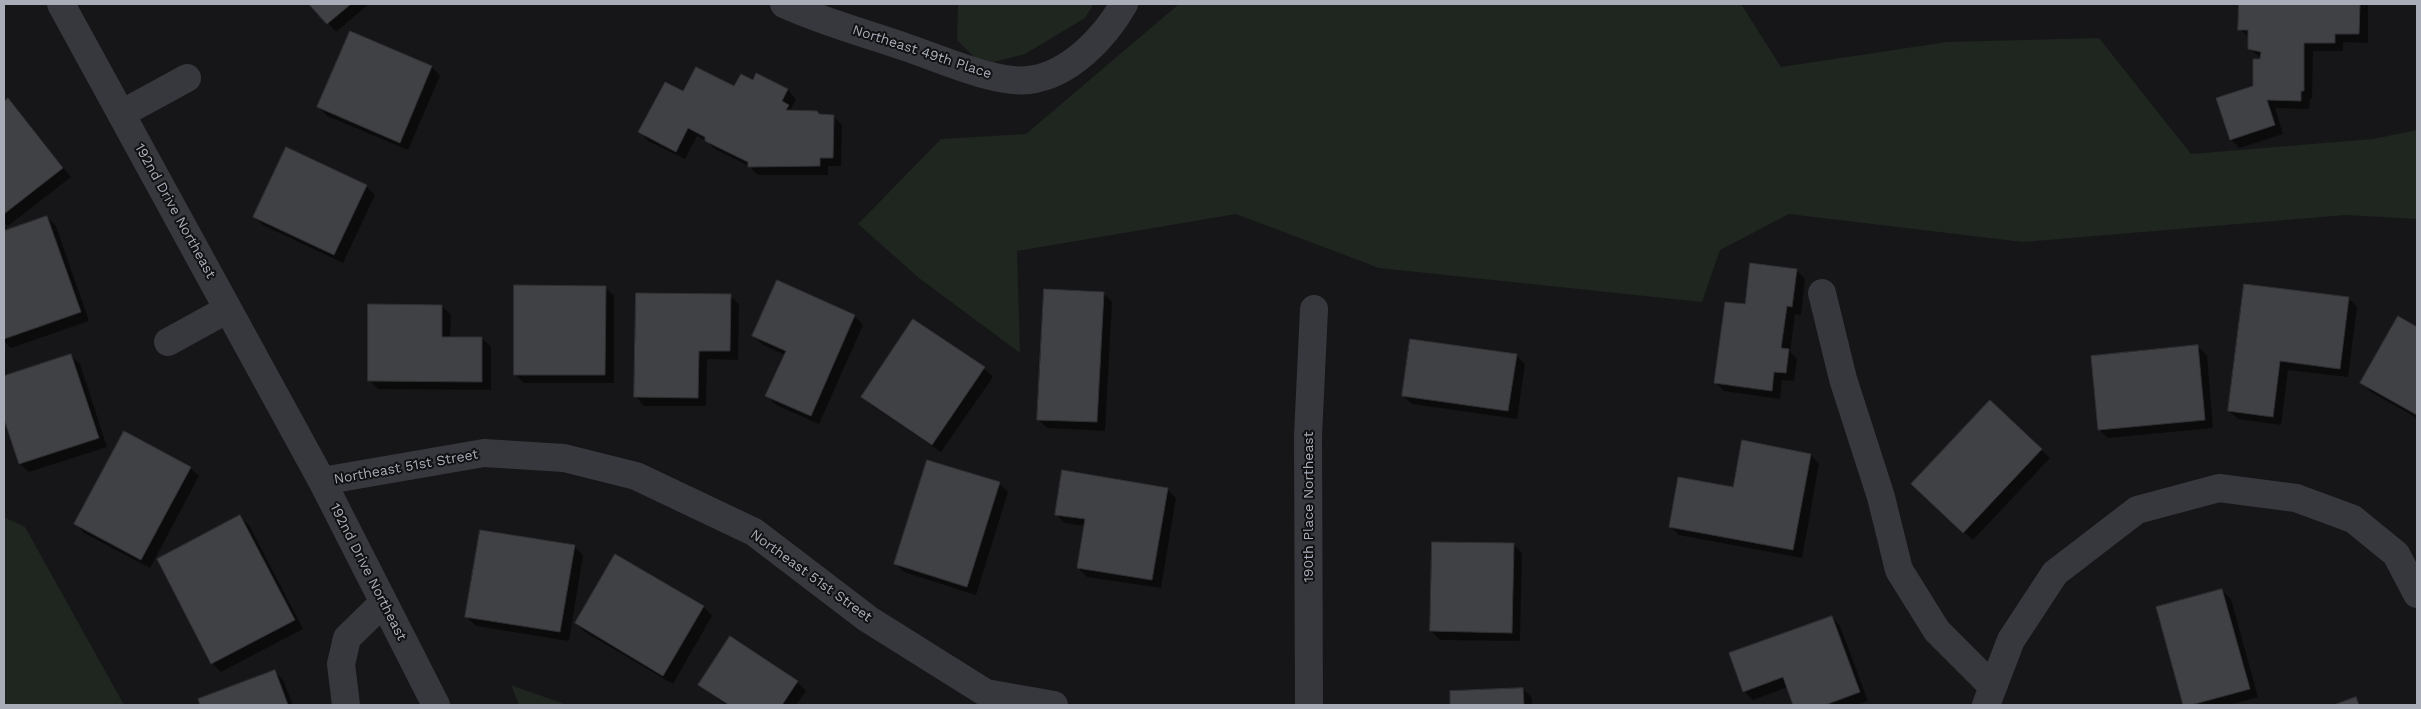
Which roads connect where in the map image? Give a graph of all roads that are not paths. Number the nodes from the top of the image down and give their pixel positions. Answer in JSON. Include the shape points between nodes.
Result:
{"nodes":[{"id":1,"x":62,"y":4,"type":"edge"},
{"id":2,"x":784,"y":4,"type":"edge"},
{"id":3,"x":1124,"y":4,"type":"edge"},
{"id":4,"x":187,"y":78,"type":"dead end"},
{"id":5,"x":122,"y":114,"type":"junction"},
{"id":6,"x":1822,"y":293,"type":"dead end"},
{"id":7,"x":228,"y":309,"type":"junction"},
{"id":8,"x":1314,"y":309,"type":"dead end"},
{"id":9,"x":168,"y":342,"type":"dead end"},
{"id":10,"x":322,"y":481,"type":"junction"},
{"id":11,"x":2417,"y":594,"type":"edge"},
{"id":12,"x":383,"y":602,"type":"junction"},
{"id":13,"x":1989,"y":696,"type":"edge"},
{"id":14,"x":346,"y":705,"type":"edge"},
{"id":15,"x":436,"y":705,"type":"edge"},
{"id":16,"x":1054,"y":705,"type":"edge"},
{"id":17,"x":1309,"y":705,"type":"edge"}],
"edges":[{"from":1,"to":5,"type":"street","name":"192nd Drive Northeast"},
{"from":2,"to":3,"type":"street","name":"Northeast 49th Place","via":[[992,76],[1029,80],[1056,73],[1079,56],[1114,20]]},
{"from":4,"to":5,"type":"street"},
{"from":5,"to":7,"type":"street","name":"192nd Drive Northeast"},
{"from":6,"to":13,"type":"street","via":[[1843,379],[1881,497],[1898,570],[1937,631]]},
{"from":7,"to":9,"type":"street"},
{"from":7,"to":10,"type":"street","name":"192nd Drive Northeast"},
{"from":8,"to":17,"type":"street","name":"190th Place Northeast","via":[[1308,436]]},
{"from":10,"to":12,"type":"street","name":"192nd Drive Northeast"},
{"from":10,"to":16,"type":"street","name":"Northeast 51st Street","via":[[484,453],[564,458],[636,476],[754,532],[868,619],[986,694]]},
{"from":11,"to":13,"type":"street","via":[[2396,554],[2353,519],[2296,498],[2219,488],[2137,510],[2055,573],[2011,640]]},
{"from":12,"to":14,"type":"street","via":[[347,638],[340,664]]},
{"from":12,"to":15,"type":"street","name":"192nd Drive Northeast"}]}
